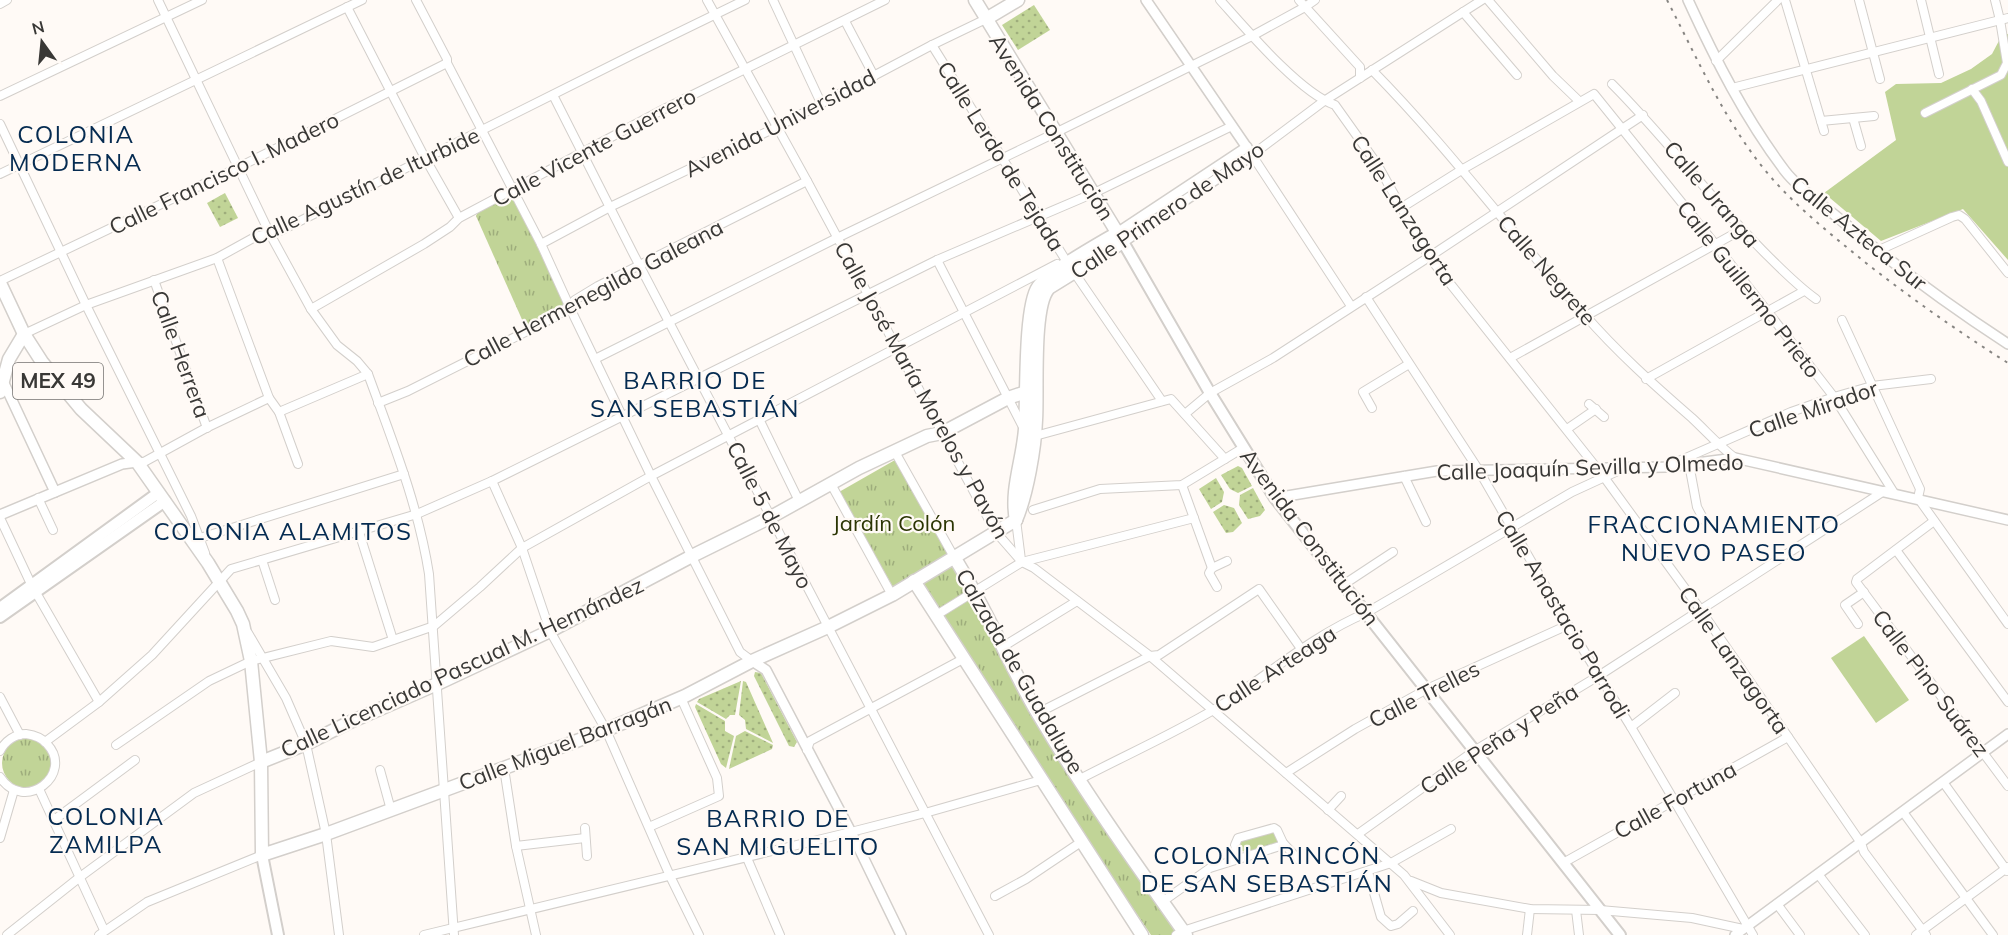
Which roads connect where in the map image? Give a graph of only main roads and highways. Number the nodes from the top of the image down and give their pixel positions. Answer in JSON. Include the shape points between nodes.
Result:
{"nodes":[{"id":1,"x":1018,"y":0,"type":"edge"},
{"id":2,"x":981,"y":7,"type":"edge"},
{"id":3,"x":1120,"y":237,"type":"junction"},
{"id":4,"x":0,"y":282,"type":"edge"},
{"id":5,"x":23,"y":332,"type":"junction"},
{"id":6,"x":0,"y":354,"type":"edge"},
{"id":7,"x":1,"y":382,"type":"edge"},
{"id":8,"x":1031,"y":392,"type":"junction"},
{"id":9,"x":162,"y":497,"type":"junction"},
{"id":10,"x":954,"y":557,"type":"junction"},
{"id":11,"x":914,"y":581,"type":"junction"},
{"id":12,"x":33,"y":588,"type":"junction"},
{"id":13,"x":0,"y":608,"type":"edge"},
{"id":14,"x":0,"y":617,"type":"edge"},
{"id":15,"x":261,"y":762,"type":"junction"},
{"id":16,"x":262,"y":855,"type":"junction"},
{"id":17,"x":1181,"y":934,"type":"edge"},
{"id":18,"x":278,"y":935,"type":"edge"},
{"id":19,"x":1142,"y":935,"type":"edge"},
{"id":20,"x":1620,"y":935,"type":"edge"}],
"edges":[{"from":1,"to":2,"type":"main road","name":"Avenida Universidad"},
{"from":2,"to":3,"type":"main road","name":"Avenida Constitución"},
{"from":3,"to":8,"type":"main road","name":"Calle Primero de Mayo","via":[[1035,289]]},
{"from":3,"to":20,"type":"main road","name":"Avenida Constitución","via":[[1275,498]]},
{"from":4,"to":5,"type":"main road","number":"MEX 49"},
{"from":5,"to":6,"type":"main road","via":[[15,344]]},
{"from":5,"to":7,"type":"main road","via":[[10,354]]},
{"from":5,"to":9,"type":"main road","number":"MEX 49","via":[[81,409],[137,462]]},
{"from":8,"to":10,"type":"main road","name":"Calle Miguel Barragán","via":[[1030,433],[1013,505],[1016,520]]},
{"from":8,"to":15,"type":"main road","name":"Calle Licenciado Pascual M. Hernández","via":[[1008,398],[942,433],[927,436],[859,468],[550,631]]},
{"from":9,"to":12,"type":"main road"},
{"from":9,"to":15,"type":"main road","via":[[208,563],[243,624],[257,659]]},
{"from":10,"to":11,"type":"main road","name":"Calle Miguel Barragán"},
{"from":10,"to":17,"type":"main road","name":"Calzada de Guadalupe","via":[[976,591],[1038,713],[1163,900]]},
{"from":11,"to":16,"type":"main road","name":"Calle Miguel Barragán","via":[[828,627],[606,730]]},
{"from":11,"to":19,"type":"main road","name":"Calzada de Guadalupe"},
{"from":12,"to":13,"type":"main road"},
{"from":12,"to":14,"type":"main road"},
{"from":15,"to":16,"type":"main road"},
{"from":16,"to":18,"type":"main road"}]}
